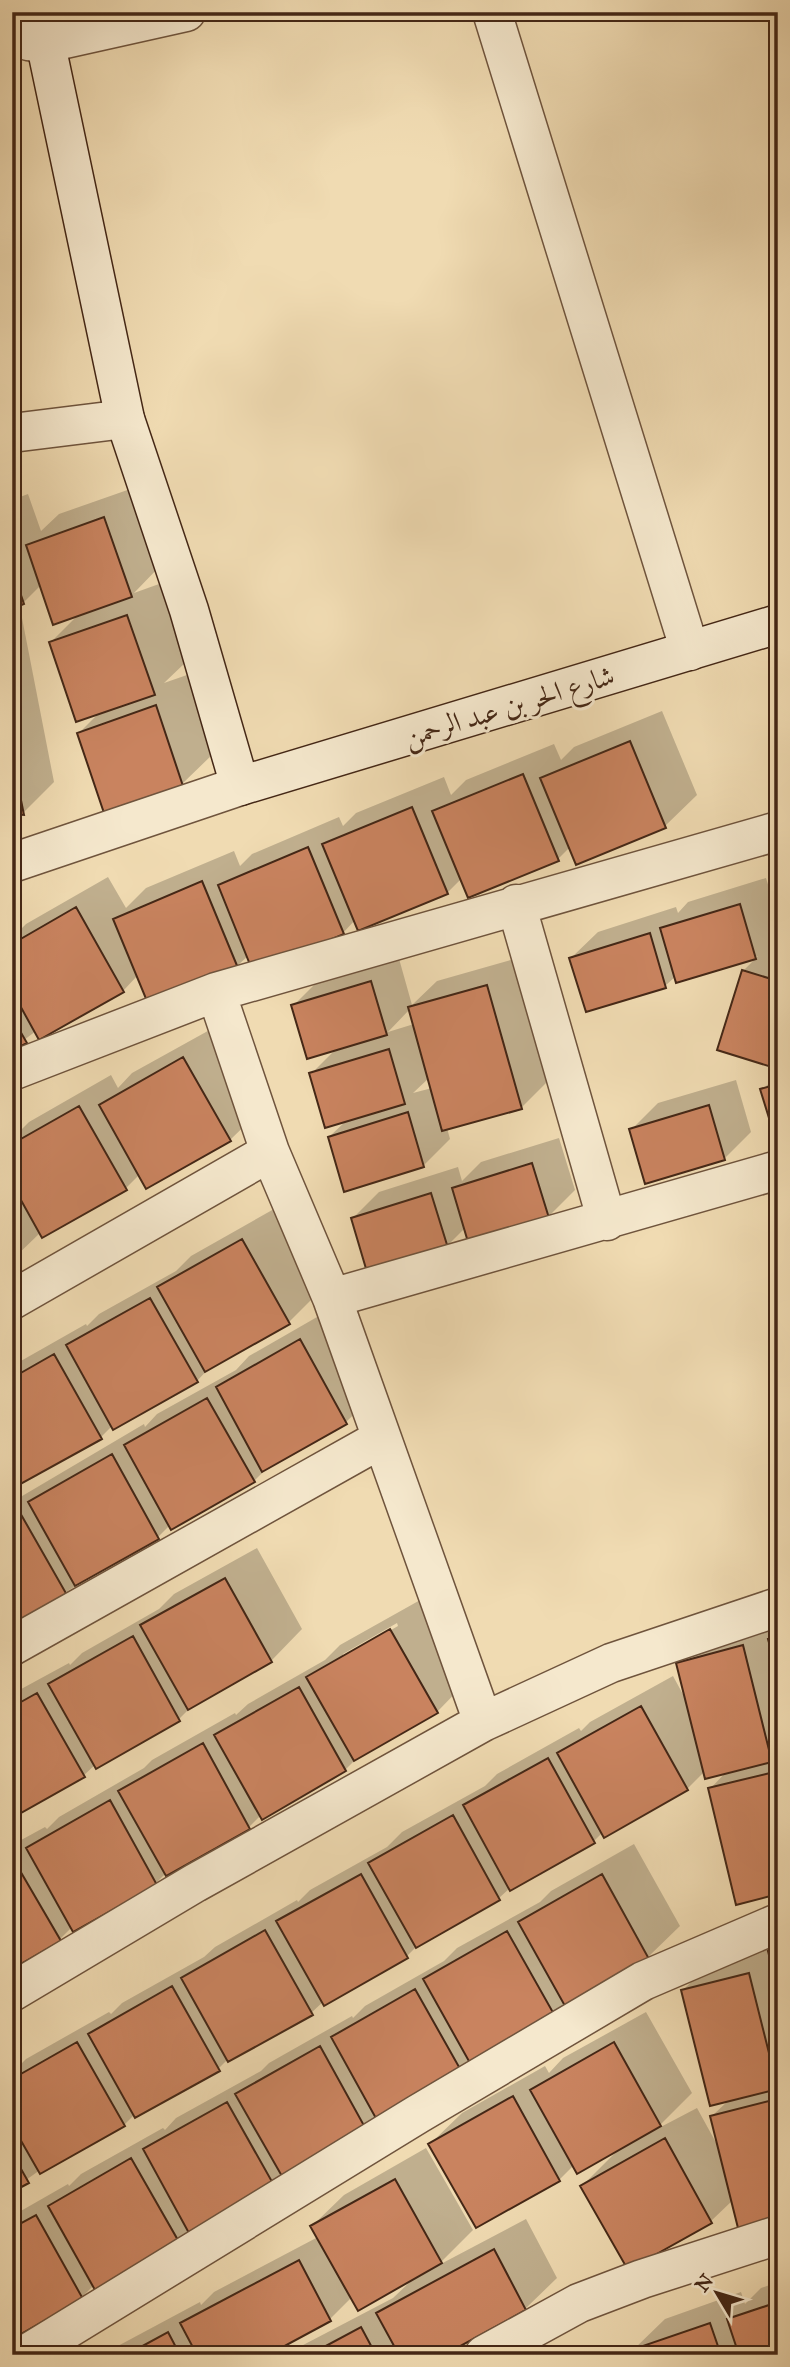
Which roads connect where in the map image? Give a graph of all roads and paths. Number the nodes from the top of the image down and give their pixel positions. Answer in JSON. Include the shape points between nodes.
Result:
{"nodes":[{"id":1,"x":186,"y":12,"type":"edge"},
{"id":2,"x":492,"y":12,"type":"edge"},
{"id":3,"x":32,"y":44,"type":"edge"},
{"id":4,"x":125,"y":419,"type":"junction"},
{"id":5,"x":12,"y":433,"type":"edge"},
{"id":6,"x":778,"y":624,"type":"edge"},
{"id":7,"x":691,"y":651,"type":"junction"},
{"id":8,"x":240,"y":786,"type":"junction"},
{"id":9,"x":778,"y":831,"type":"edge"},
{"id":10,"x":12,"y":863,"type":"edge"},
{"id":11,"x":516,"y":904,"type":"junction"},
{"id":12,"x":216,"y":992,"type":"junction"},
{"id":13,"x":12,"y":1072,"type":"edge"},
{"id":14,"x":270,"y":1152,"type":"junction"},
{"id":15,"x":778,"y":1170,"type":"edge"},
{"id":16,"x":607,"y":1221,"type":"junction"},
{"id":17,"x":331,"y":1298,"type":"junction"},
{"id":18,"x":12,"y":1300,"type":"edge"},
{"id":19,"x":379,"y":1440,"type":"junction"},
{"id":20,"x":778,"y":1607,"type":"edge"},
{"id":21,"x":12,"y":1646,"type":"edge"},
{"id":22,"x":483,"y":1722,"type":"junction"},
{"id":23,"x":778,"y":1923,"type":"edge"},
{"id":24,"x":12,"y":1993,"type":"edge"},
{"id":25,"x":778,"y":2235,"type":"edge"},
{"id":26,"x":25,"y":2355,"type":"edge"},
{"id":27,"x":484,"y":2355,"type":"edge"}],
"edges":[{"from":1,"to":3,"type":"street"},
{"from":2,"to":7,"type":"street"},
{"from":3,"to":4,"type":"street"},
{"from":4,"to":5,"type":"street"},
{"from":4,"to":8,"type":"street","via":[[189,610]]},
{"from":6,"to":7,"type":"street","name":"شارع الحر بن عبد الرحمن"},
{"from":7,"to":8,"type":"street","name":"شارع الحر بن عبد الرحمن"},
{"from":8,"to":10,"type":"street","name":"شارع الحر بن عبد الرحمن"},
{"from":9,"to":11,"type":"street"},
{"from":11,"to":12,"type":"street"},
{"from":11,"to":16,"type":"street"},
{"from":12,"to":13,"type":"street"},
{"from":12,"to":14,"type":"street"},
{"from":14,"to":17,"type":"street"},
{"from":14,"to":18,"type":"street"},
{"from":15,"to":16,"type":"street"},
{"from":16,"to":17,"type":"street"},
{"from":17,"to":19,"type":"street"},
{"from":19,"to":21,"type":"street"},
{"from":19,"to":22,"type":"street"},
{"from":20,"to":22,"type":"street","via":[[611,1663]]},
{"from":22,"to":24,"type":"street","via":[[195,1883]]},
{"from":23,"to":26,"type":"street","via":[[643,1981]]},
{"from":25,"to":27,"type":"street","via":[[579,2303]]}]}
